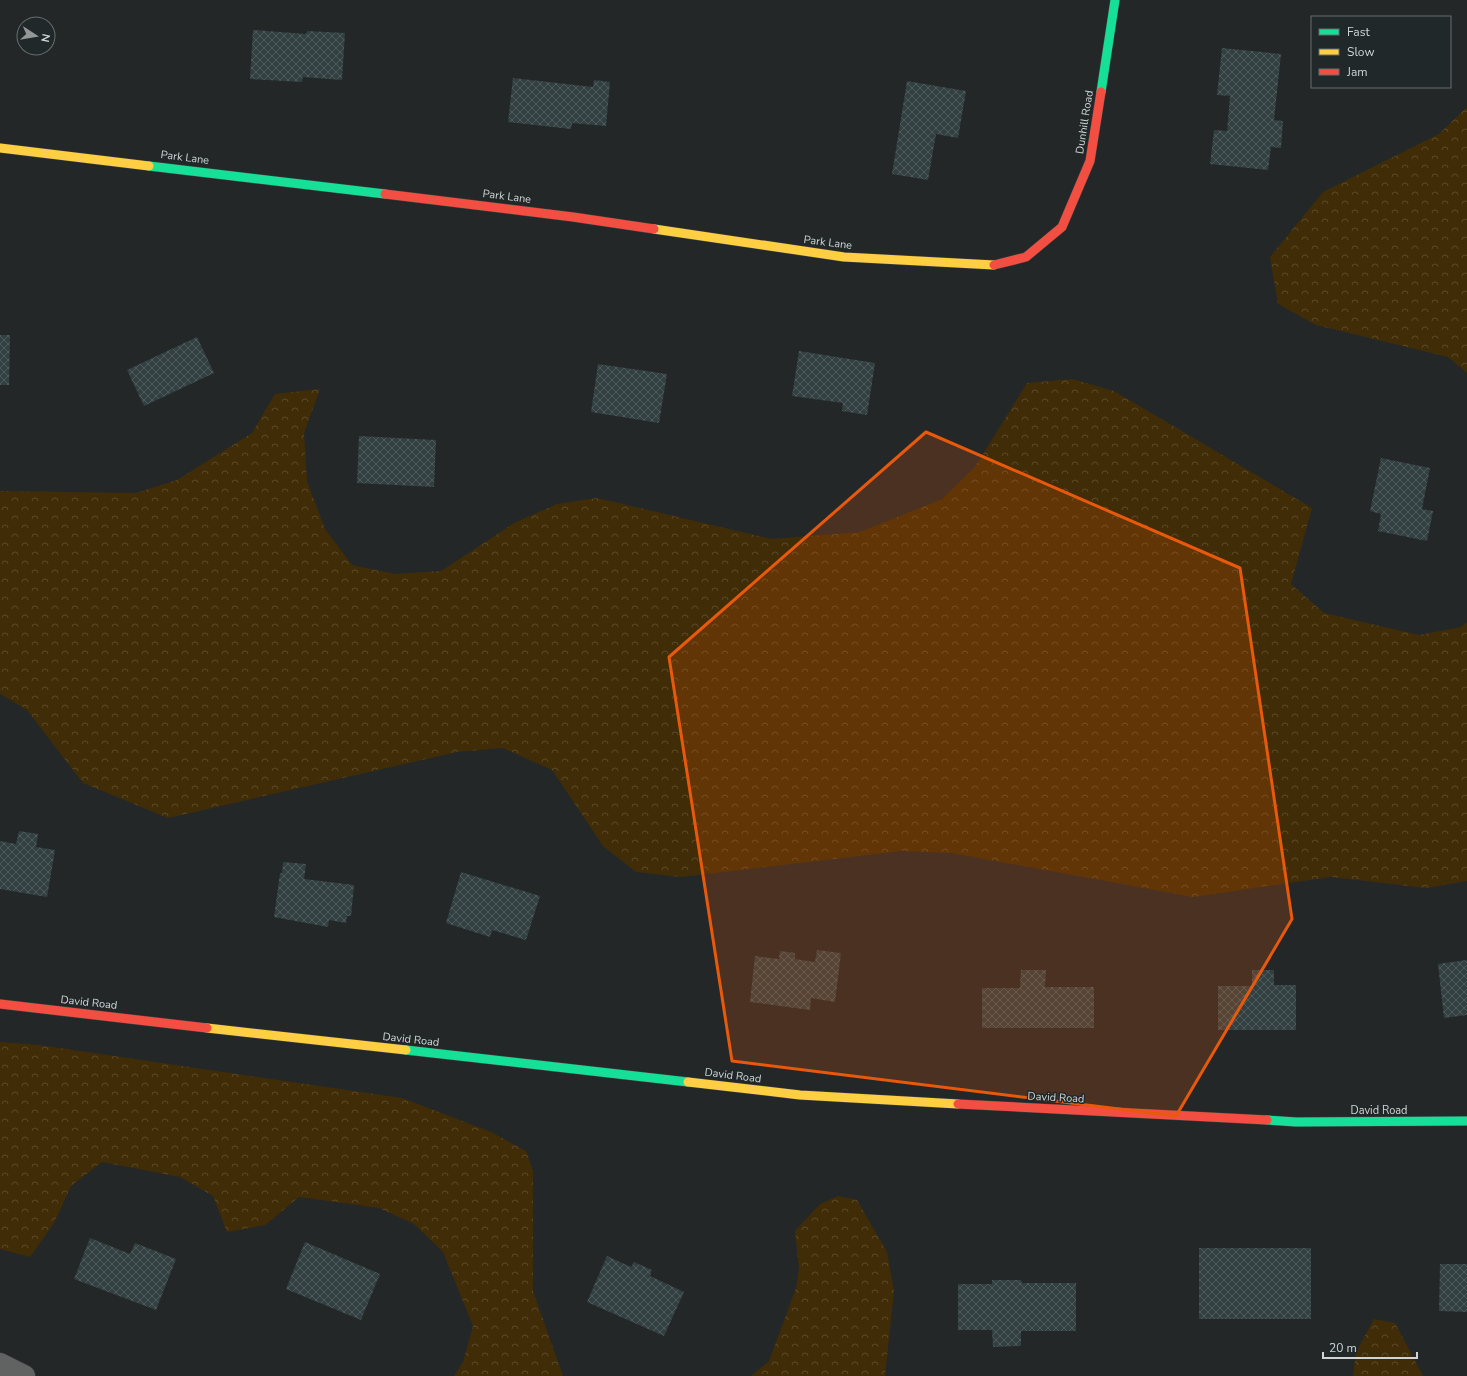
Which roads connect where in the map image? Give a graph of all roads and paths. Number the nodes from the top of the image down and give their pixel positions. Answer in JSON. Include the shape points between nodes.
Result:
{"nodes":[{"id":1,"x":1115,"y":0,"type":"edge"},
{"id":2,"x":0,"y":148,"type":"edge"},
{"id":3,"x":1010,"y":261,"type":"joint"},
{"id":4,"x":0,"y":1004,"type":"edge"},
{"id":5,"x":1467,"y":1122,"type":"edge"},
{"id":6,"x":0,"y":1364,"type":"edge"},
{"id":7,"x":24,"y":1376,"type":"edge"}],
"edges":[{"from":1,"to":3,"type":"street","name":"Dunhill Road","via":[[1090,161],[1062,227],[1026,257]]},
{"from":2,"to":3,"type":"street","name":"Park Lane","via":[[573,217],[844,257],[990,266]]},
{"from":4,"to":5,"type":"street","name":"David Road","via":[[800,1095],[1296,1122]]},
{"from":6,"to":7,"type":"street"}]}
